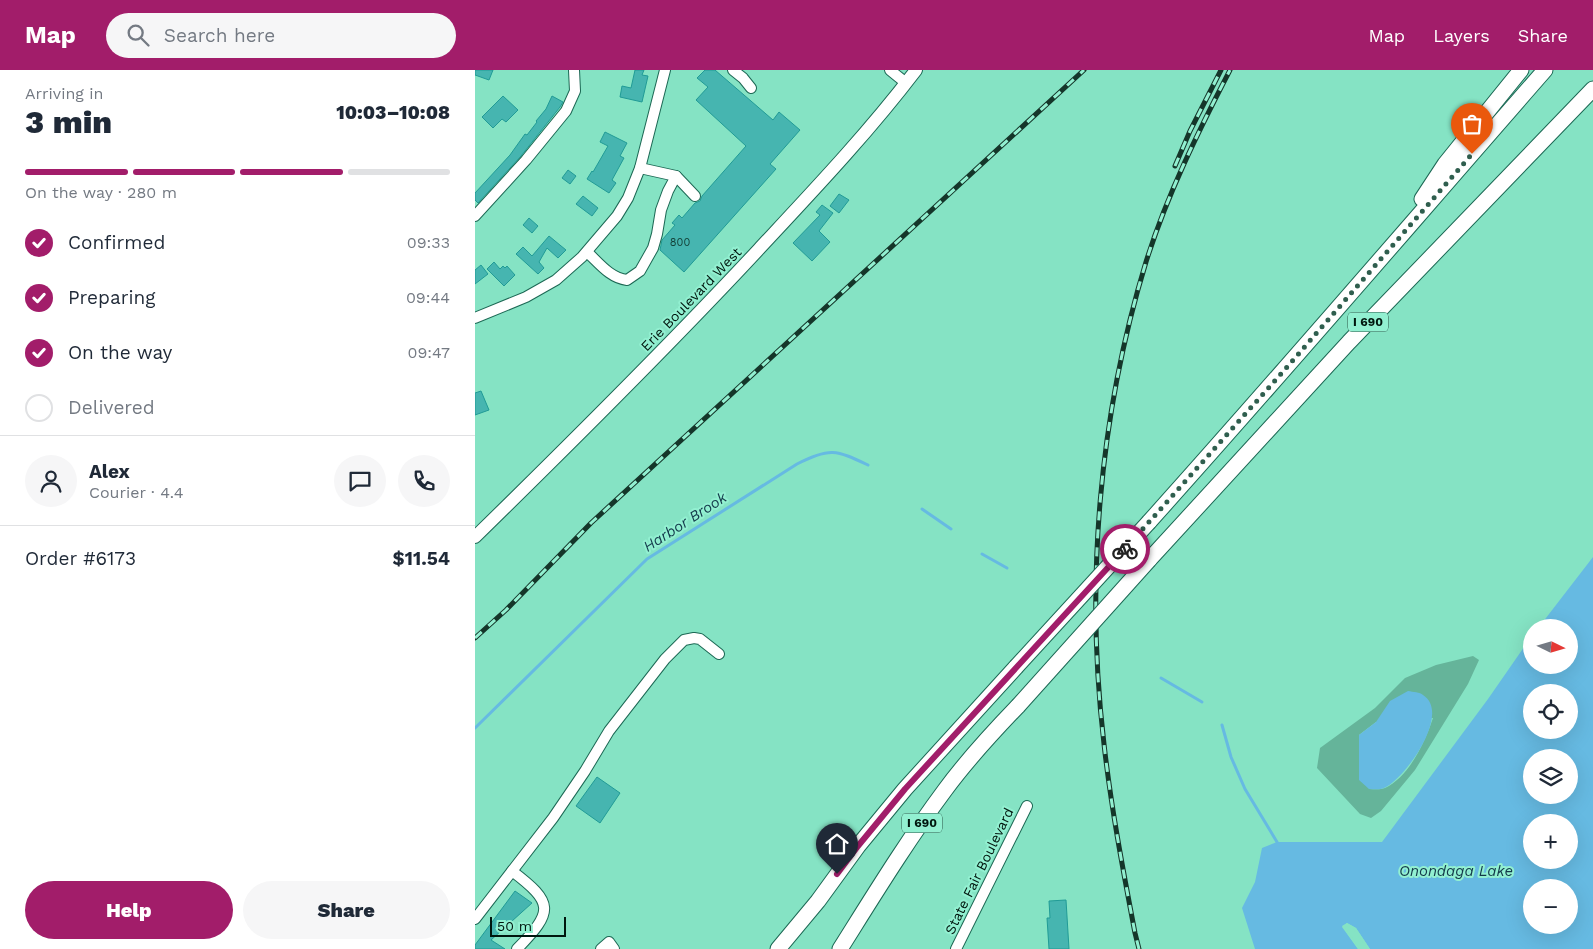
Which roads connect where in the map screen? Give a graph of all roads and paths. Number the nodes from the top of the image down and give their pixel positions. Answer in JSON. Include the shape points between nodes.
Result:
{"nodes":[{"id":1,"x":573,"y":70,"type":"edge"},
{"id":2,"x":665,"y":70,"type":"edge"},
{"id":3,"x":733,"y":70,"type":"edge"},
{"id":4,"x":889,"y":70,"type":"edge"},
{"id":5,"x":916,"y":70,"type":"edge"},
{"id":6,"x":1521,"y":70,"type":"edge"},
{"id":7,"x":1545,"y":70,"type":"edge"},
{"id":8,"x":906,"y":83,"type":"junction"},
{"id":9,"x":751,"y":88,"type":"dead end"},
{"id":10,"x":1593,"y":89,"type":"edge"},
{"id":11,"x":640,"y":168,"type":"junction"},
{"id":12,"x":676,"y":176,"type":"junction"},
{"id":13,"x":695,"y":196,"type":"dead end"},
{"id":14,"x":475,"y":216,"type":"edge"},
{"id":15,"x":587,"y":252,"type":"junction"},
{"id":16,"x":1386,"y":252,"type":"junction"},
{"id":17,"x":475,"y":318,"type":"edge"},
{"id":18,"x":475,"y":538,"type":"edge"},
{"id":19,"x":719,"y":654,"type":"dead end"},
{"id":20,"x":1027,"y":806,"type":"dead end"},
{"id":21,"x":897,"y":859,"type":"junction"},
{"id":22,"x":512,"y":871,"type":"junction"},
{"id":23,"x":818,"y":900,"type":"junction"},
{"id":24,"x":475,"y":918,"type":"edge"},
{"id":25,"x":517,"y":949,"type":"edge"},
{"id":26,"x":601,"y":949,"type":"edge"},
{"id":27,"x":614,"y":949,"type":"edge"},
{"id":28,"x":778,"y":949,"type":"edge"},
{"id":29,"x":787,"y":949,"type":"edge"},
{"id":30,"x":839,"y":949,"type":"edge"},
{"id":31,"x":852,"y":949,"type":"edge"},
{"id":32,"x":956,"y":949,"type":"edge"}],
"edges":[{"from":1,"to":14,"type":"street","via":[[575,91],[566,111]]},
{"from":2,"to":11,"type":"street"},
{"from":3,"to":9,"type":"street"},
{"from":4,"to":8,"type":"street"},
{"from":5,"to":8,"type":"main road","name":"Erie Boulevard West"},
{"from":6,"to":16,"type":"highway","via":[[1445,164]]},
{"from":7,"to":16,"type":"highway","number":"I 690"},
{"from":8,"to":18,"type":"main road","name":"Erie Boulevard West","via":[[825,179],[713,299]]},
{"from":10,"to":21,"type":"highway","number":"I 690","bridge":true,"via":[[1349,342],[983,743],[945,789]]},
{"from":11,"to":12,"type":"street"},
{"from":11,"to":15,"type":"street","via":[[617,216]]},
{"from":12,"to":13,"type":"street"},
{"from":12,"to":15,"type":"street","via":[[661,210],[653,248],[640,272],[627,280],[620,280]]},
{"from":15,"to":17,"type":"street","via":[[562,274],[526,297]]},
{"from":16,"to":23,"type":"highway","number":"I 690","bridge":true,"via":[[1149,522],[905,789]]},
{"from":19,"to":22,"type":"street","via":[[701,639],[694,638],[684,640],[665,659],[609,731],[553,818]]},
{"from":20,"to":32,"type":"street","name":"State Fair Boulevard"},
{"from":21,"to":30,"type":"highway","number":"I 690"},
{"from":21,"to":31,"type":"highway"},
{"from":22,"to":24,"type":"street"},
{"from":22,"to":25,"type":"street","via":[[532,887],[545,908],[536,930]]},
{"from":23,"to":28,"type":"highway"},
{"from":23,"to":29,"type":"highway","number":"I 690"},
{"from":26,"to":27,"type":"street","via":[[609,942]]}]}
